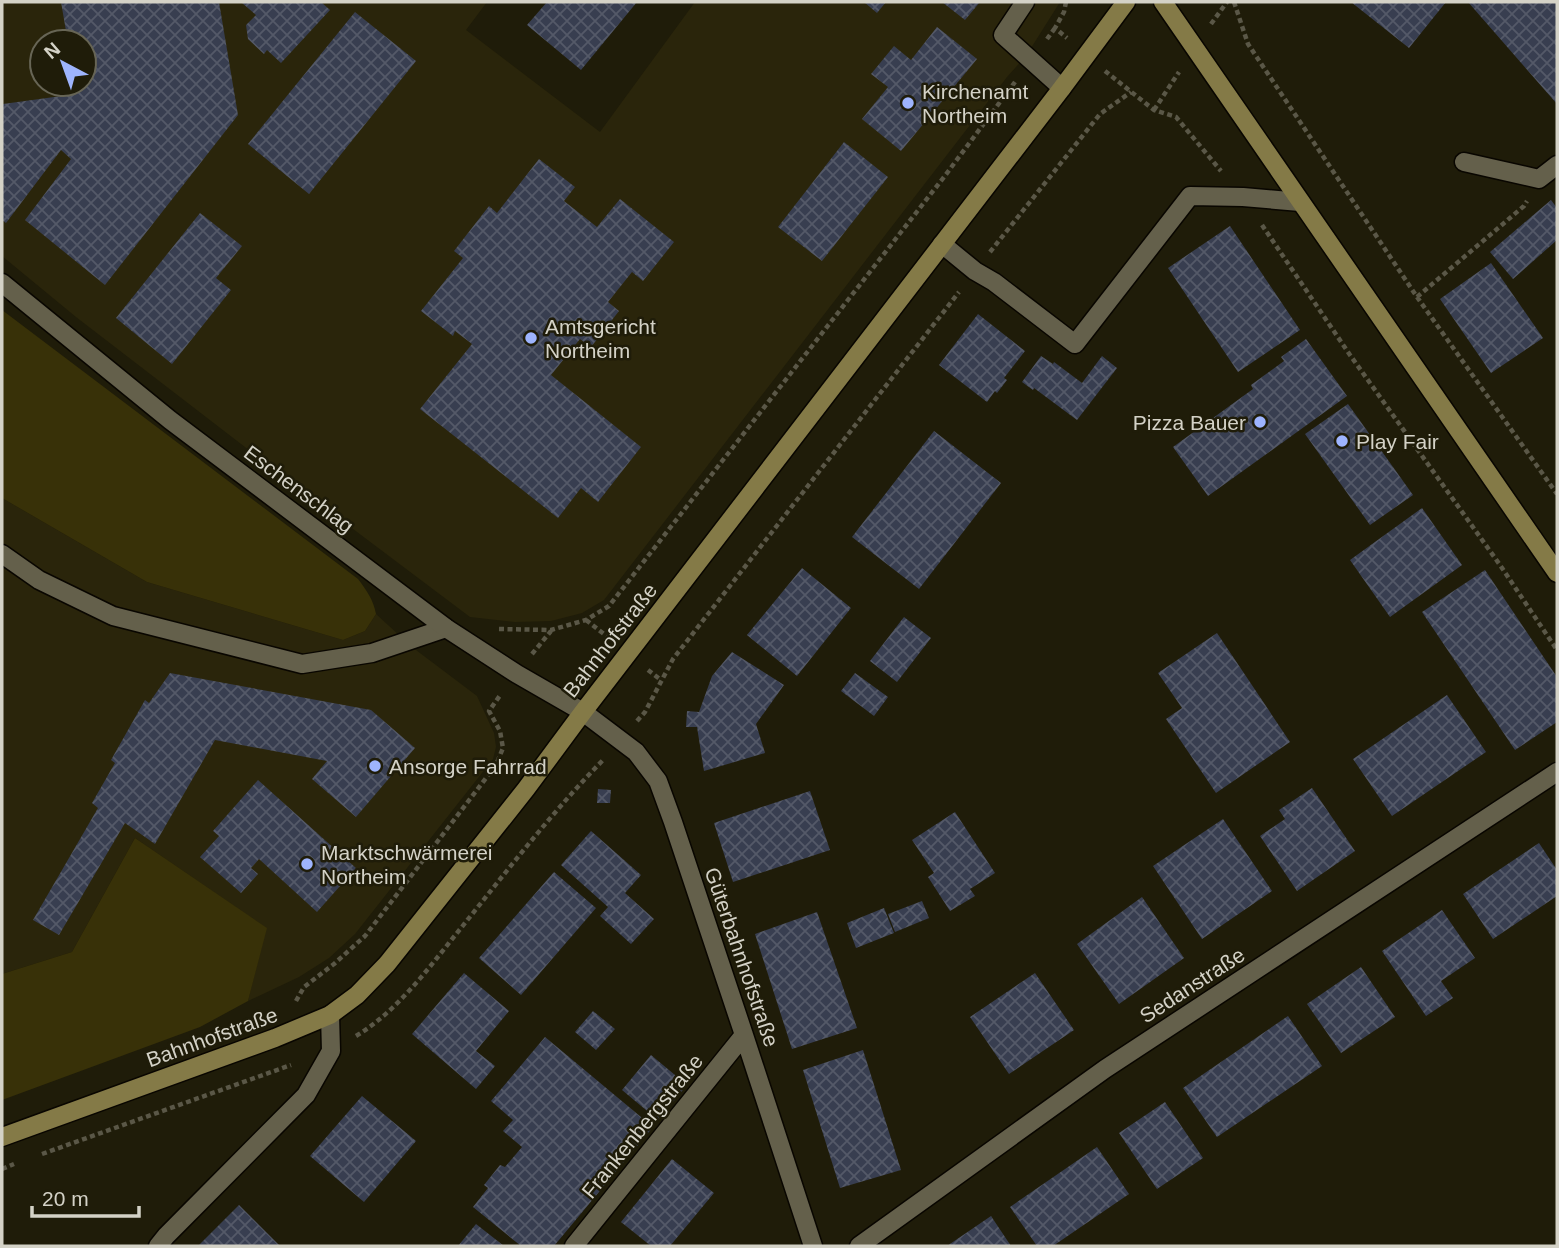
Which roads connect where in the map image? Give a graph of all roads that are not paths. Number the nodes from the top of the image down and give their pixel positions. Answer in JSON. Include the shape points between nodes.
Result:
{"nodes":[{"id":1,"x":1025,"y":2,"type":"edge"},
{"id":2,"x":1126,"y":2,"type":"edge"},
{"id":3,"x":1163,"y":2,"type":"edge"},
{"id":4,"x":1062,"y":88,"type":"junction"},
{"id":5,"x":1464,"y":162,"type":"dead end"},
{"id":6,"x":1557,"y":164,"type":"edge"},
{"id":7,"x":1300,"y":202,"type":"junction"},
{"id":8,"x":942,"y":244,"type":"junction"},
{"id":9,"x":2,"y":283,"type":"edge"},
{"id":10,"x":2,"y":554,"type":"edge"},
{"id":11,"x":1555,"y":565,"type":"edge"},
{"id":12,"x":446,"y":628,"type":"junction"},
{"id":13,"x":583,"y":712,"type":"junction"},
{"id":14,"x":1557,"y":772,"type":"edge"},
{"id":15,"x":330,"y":1015,"type":"junction"},
{"id":16,"x":744,"y":1035,"type":"junction"},
{"id":17,"x":2,"y":1138,"type":"edge"},
{"id":18,"x":158,"y":1246,"type":"edge"},
{"id":19,"x":574,"y":1246,"type":"edge"},
{"id":20,"x":813,"y":1246,"type":"edge"},
{"id":21,"x":859,"y":1246,"type":"edge"}],
"edges":[{"from":1,"to":4,"type":"street","via":[[1003,35]]},
{"from":2,"to":4,"type":"main road","name":"Bahnhofstraße"},
{"from":3,"to":7,"type":"main road"},
{"from":4,"to":8,"type":"main road","name":"Bahnhofstraße"},
{"from":5,"to":6,"type":"street","via":[[1539,179]]},
{"from":7,"to":8,"type":"street","via":[[1190,196],[1075,344]]},
{"from":7,"to":11,"type":"main road"},
{"from":8,"to":13,"type":"main road","name":"Bahnhofstraße"},
{"from":9,"to":12,"type":"street","name":"Eschenschlag","via":[[170,421]]},
{"from":10,"to":12,"type":"street","via":[[39,580],[113,616],[302,664],[372,653]]},
{"from":12,"to":13,"type":"street","name":"Eschenschlag"},
{"from":13,"to":15,"type":"main road","name":"Bahnhofstraße","via":[[387,964]]},
{"from":13,"to":16,"type":"street","name":"Güterbahnhofstraße","via":[[636,752],[657,781]]},
{"from":14,"to":21,"type":"street","name":"Sedanstraße","via":[[1105,1069]]},
{"from":15,"to":17,"type":"main road","name":"Bahnhofstraße"},
{"from":15,"to":18,"type":"street","via":[[331,1051],[306,1095]]},
{"from":16,"to":19,"type":"street","name":"Frankenbergstraße"},
{"from":16,"to":20,"type":"street","name":"Güterbahnhofstraße"}]}
